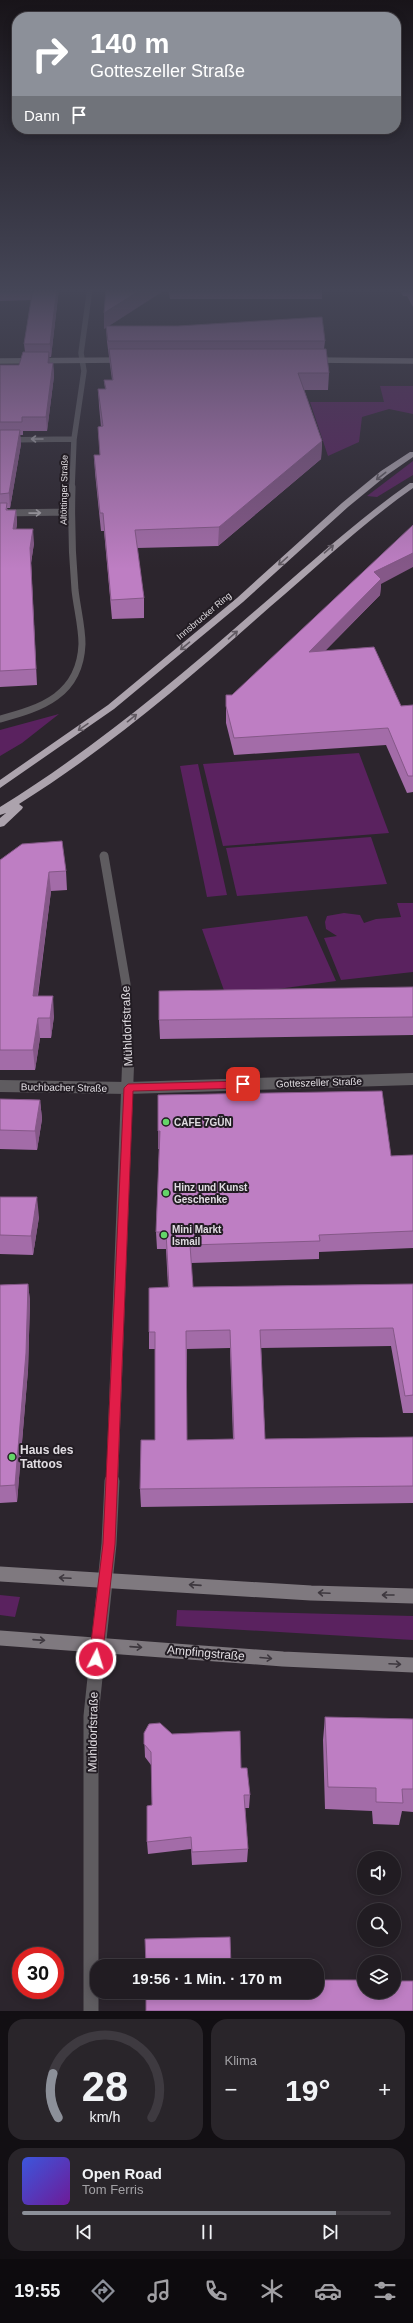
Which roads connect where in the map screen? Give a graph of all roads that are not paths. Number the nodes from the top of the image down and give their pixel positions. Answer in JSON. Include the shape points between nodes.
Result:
{"nodes":[{"id":1,"x":82,"y":382,"type":"edge"},
{"id":2,"x":74,"y":439,"type":"junction"},
{"id":3,"x":0,"y":440,"type":"edge"},
{"id":4,"x":413,"y":454,"type":"edge"},
{"id":5,"x":413,"y":485,"type":"edge"},
{"id":6,"x":71,"y":512,"type":"junction"},
{"id":7,"x":0,"y":513,"type":"edge"},
{"id":8,"x":0,"y":719,"type":"edge"},
{"id":9,"x":36,"y":760,"type":"junction"},
{"id":10,"x":0,"y":777,"type":"edge"},
{"id":11,"x":0,"y":785,"type":"edge"},
{"id":12,"x":38,"y":789,"type":"junction"},
{"id":13,"x":0,"y":812,"type":"edge"},
{"id":14,"x":0,"y":824,"type":"edge"},
{"id":15,"x":104,"y":856,"type":"dead end"},
{"id":16,"x":413,"y":1079,"type":"edge"},
{"id":17,"x":0,"y":1086,"type":"edge"},
{"id":18,"x":128,"y":1088,"type":"junction"},
{"id":19,"x":0,"y":1574,"type":"edge"},
{"id":20,"x":104,"y":1580,"type":"junction"},
{"id":21,"x":413,"y":1596,"type":"edge"},
{"id":22,"x":0,"y":1638,"type":"edge"},
{"id":23,"x":97,"y":1644,"type":"junction"},
{"id":24,"x":413,"y":1665,"type":"edge"},
{"id":25,"x":91,"y":2011,"type":"edge"}],
"edges":[{"from":1,"to":2,"type":"street","name":"Altöttinger Straße"},
{"from":2,"to":3,"type":"street","one_way":true},
{"from":2,"to":6,"type":"street","name":"Altöttinger Straße"},
{"from":4,"to":9,"type":"highway","name":"Innsbrucker Ring","one_way":true,"via":[[384,473],[345,505],[240,600],[111,707]]},
{"from":12,"to":5,"type":"highway","one_way":true,"via":[[208,658],[327,551],[377,509]]},
{"from":7,"to":6,"type":"street","one_way":true},
{"from":6,"to":8,"type":"street","name":"Altöttinger Straße","via":[[82,654],[75,676],[66,689],[54,699],[34,710]]},
{"from":9,"to":10,"type":"highway"},
{"from":9,"to":11,"type":"highway","name":"Innsbrucker Ring"},
{"from":12,"to":13,"type":"highway"},
{"from":12,"to":14,"type":"highway"},
{"from":15,"to":18,"type":"street","name":"Mühldorfstraße","via":[[126,984]]},
{"from":16,"to":18,"type":"street","name":"Gotteszeller Straße"},
{"from":17,"to":18,"type":"street","name":"Buchbacher Straße"},
{"from":18,"to":20,"type":"street","name":"Mühldorfstraße","via":[[110,1530]]},
{"from":20,"to":19,"type":"main road","one_way":true},
{"from":21,"to":20,"type":"main road","one_way":true},
{"from":20,"to":23,"type":"street","name":"Mühldorfstraße"},
{"from":22,"to":23,"type":"main road","name":"Ampfingstraße","one_way":true},
{"from":23,"to":24,"type":"main road","name":"Ampfingstraße","one_way":true,"via":[[283,1659]]},
{"from":23,"to":25,"type":"street","name":"Mühldorfstraße","via":[[91,1716]]}]}
